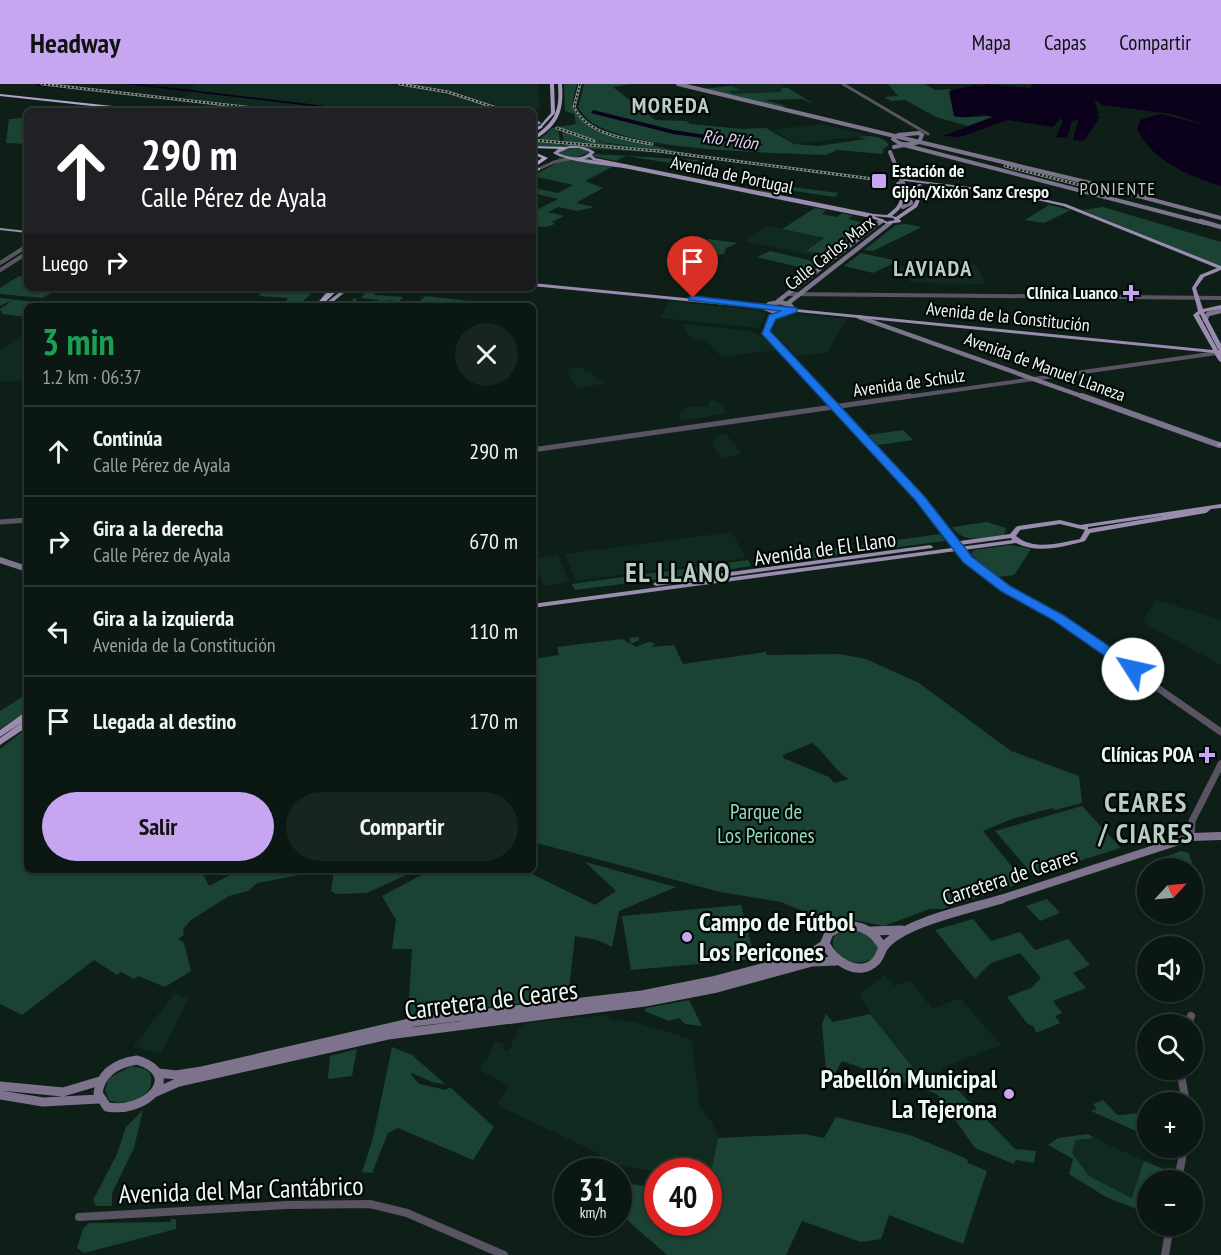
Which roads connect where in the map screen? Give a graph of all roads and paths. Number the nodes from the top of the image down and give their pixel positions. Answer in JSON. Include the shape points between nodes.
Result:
{"nodes":[{"id":1,"x":550,"y":84,"type":"edge"},
{"id":2,"x":671,"y":84,"type":"edge"},
{"id":3,"x":678,"y":84,"type":"edge"},
{"id":4,"x":843,"y":84,"type":"edge"},
{"id":5,"x":560,"y":85,"type":"edge"},
{"id":6,"x":0,"y":96,"type":"edge"},
{"id":7,"x":103,"y":108,"type":"edge"},
{"id":8,"x":120,"y":108,"type":"edge"},
{"id":9,"x":541,"y":127,"type":"joint"},
{"id":10,"x":536,"y":133,"type":"edge"},
{"id":11,"x":536,"y":134,"type":"edge"},
{"id":12,"x":923,"y":134,"type":"junction"},
{"id":13,"x":928,"y":134,"type":"dead end"},
{"id":14,"x":919,"y":141,"type":"junction"},
{"id":15,"x":895,"y":142,"type":"junction"},
{"id":16,"x":906,"y":145,"type":"junction"},
{"id":17,"x":564,"y":148,"type":"junction"},
{"id":18,"x":536,"y":149,"type":"edge"},
{"id":19,"x":536,"y":150,"type":"edge"},
{"id":20,"x":536,"y":152,"type":"edge"},
{"id":21,"x":557,"y":154,"type":"junction"},
{"id":22,"x":591,"y":156,"type":"junction"},
{"id":23,"x":569,"y":159,"type":"junction"},
{"id":24,"x":578,"y":159,"type":"junction"},
{"id":25,"x":554,"y":162,"type":"junction"},
{"id":26,"x":536,"y":168,"type":"edge"},
{"id":27,"x":536,"y":169,"type":"edge"},
{"id":28,"x":907,"y":182,"type":"junction"},
{"id":29,"x":921,"y":184,"type":"junction"},
{"id":30,"x":910,"y":205,"type":"junction"},
{"id":31,"x":1066,"y":206,"type":"junction"},
{"id":32,"x":903,"y":207,"type":"junction"},
{"id":33,"x":889,"y":216,"type":"junction"},
{"id":34,"x":897,"y":218,"type":"junction"},
{"id":35,"x":1221,"y":218,"type":"edge"},
{"id":36,"x":881,"y":219,"type":"junction"},
{"id":37,"x":890,"y":223,"type":"junction"},
{"id":38,"x":0,"y":227,"type":"edge"},
{"id":39,"x":1221,"y":227,"type":"edge"},
{"id":40,"x":24,"y":230,"type":"edge"},
{"id":41,"x":24,"y":248,"type":"edge"},
{"id":42,"x":24,"y":255,"type":"edge"},
{"id":43,"x":0,"y":263,"type":"edge"},
{"id":44,"x":1221,"y":268,"type":"edge"},
{"id":45,"x":0,"y":270,"type":"edge"},
{"id":46,"x":536,"y":283,"type":"edge"},
{"id":47,"x":809,"y":287,"type":"junction"},
{"id":48,"x":334,"y":291,"type":"edge"},
{"id":49,"x":342,"y":291,"type":"edge"},
{"id":50,"x":788,"y":294,"type":"junction"},
{"id":51,"x":800,"y":294,"type":"junction"},
{"id":52,"x":822,"y":294,"type":"junction"},
{"id":53,"x":1197,"y":298,"type":"junction"},
{"id":54,"x":1221,"y":298,"type":"edge"},
{"id":55,"x":777,"y":302,"type":"junction"},
{"id":56,"x":324,"y":303,"type":"edge"},
{"id":57,"x":324,"y":303,"type":"edge"},
{"id":58,"x":787,"y":304,"type":"junction"},
{"id":59,"x":1221,"y":309,"type":"edge"},
{"id":60,"x":793,"y":310,"type":"junction"},
{"id":61,"x":768,"y":311,"type":"junction"},
{"id":62,"x":1201,"y":311,"type":"junction"},
{"id":63,"x":859,"y":316,"type":"junction"},
{"id":64,"x":1205,"y":320,"type":"junction"},
{"id":65,"x":1220,"y":355,"type":"edge"},
{"id":66,"x":1126,"y":367,"type":"junction"},
{"id":67,"x":1138,"y":371,"type":"dead end"},
{"id":68,"x":1034,"y":379,"type":"junction"},
{"id":69,"x":836,"y":407,"type":"junction"},
{"id":70,"x":1220,"y":445,"type":"edge"},
{"id":71,"x":536,"y":449,"type":"edge"},
{"id":72,"x":1221,"y":506,"type":"edge"},
{"id":73,"x":24,"y":520,"type":"edge"},
{"id":74,"x":0,"y":522,"type":"edge"},
{"id":75,"x":1085,"y":528,"type":"junction"},
{"id":76,"x":1014,"y":539,"type":"junction"},
{"id":77,"x":957,"y":546,"type":"junction"},
{"id":78,"x":0,"y":560,"type":"edge"},
{"id":79,"x":24,"y":568,"type":"edge"},
{"id":80,"x":536,"y":600,"type":"edge"},
{"id":81,"x":536,"y":605,"type":"edge"},
{"id":82,"x":24,"y":717,"type":"edge"},
{"id":83,"x":24,"y":725,"type":"edge"},
{"id":84,"x":1221,"y":732,"type":"edge"},
{"id":85,"x":0,"y":734,"type":"edge"},
{"id":86,"x":0,"y":742,"type":"edge"},
{"id":87,"x":1221,"y":764,"type":"edge"},
{"id":88,"x":1221,"y":836,"type":"edge"},
{"id":89,"x":1191,"y":837,"type":"junction"},
{"id":90,"x":908,"y":929,"type":"junction"},
{"id":91,"x":870,"y":930,"type":"junction"},
{"id":92,"x":825,"y":944,"type":"junction"},
{"id":93,"x":883,"y":948,"type":"junction"},
{"id":94,"x":836,"y":961,"type":"junction"},
{"id":95,"x":159,"y":1072,"type":"junction"},
{"id":96,"x":100,"y":1081,"type":"junction"},
{"id":97,"x":0,"y":1086,"type":"edge"},
{"id":98,"x":154,"y":1094,"type":"junction"},
{"id":99,"x":0,"y":1095,"type":"edge"},
{"id":100,"x":99,"y":1099,"type":"junction"},
{"id":101,"x":78,"y":1217,"type":"dead end"},
{"id":102,"x":1168,"y":1236,"type":"edge"},
{"id":103,"x":504,"y":1255,"type":"edge"},
{"id":104,"x":1165,"y":1255,"type":"edge"}],
"edges":[{"from":1,"to":9,"type":"highway","via":[[553,113]]},
{"from":2,"to":15,"type":"main road"},
{"from":3,"to":15,"type":"main road"},
{"from":4,"to":12,"type":"street"},
{"from":5,"to":11,"type":"highway","via":[[558,118]]},
{"from":6,"to":7,"type":"highway"},
{"from":6,"to":8,"type":"highway"},
{"from":9,"to":10,"type":"highway"},
{"from":12,"to":13,"type":"street"},
{"from":12,"to":14,"type":"main road"},
{"from":12,"to":15,"type":"main road"},
{"from":14,"to":15,"type":"main road"},
{"from":14,"to":16,"type":"main road"},
{"from":14,"to":35,"type":"main road"},
{"from":15,"to":16,"type":"main road"},
{"from":15,"to":30,"type":"main road","bridge":true,"via":[[890,152]]},
{"from":16,"to":39,"type":"main road"},
{"from":17,"to":18,"type":"highway"},
{"from":17,"to":21,"type":"main road"},
{"from":17,"to":22,"type":"main road","name":"Avenida de Portugal","via":[[586,148],[593,152]]},
{"from":19,"to":21,"type":"highway"},
{"from":20,"to":26,"type":"highway","via":[[546,158]]},
{"from":21,"to":23,"type":"main road"},
{"from":21,"to":25,"type":"street"},
{"from":22,"to":24,"type":"main road"},
{"from":22,"to":36,"type":"main road","name":"Avenida de Portugal"},
{"from":23,"to":24,"type":"main road"},
{"from":23,"to":25,"type":"street"},
{"from":24,"to":36,"type":"main road","name":"Avenida de Portugal"},
{"from":25,"to":27,"type":"street"},
{"from":28,"to":29,"type":"main road"},
{"from":28,"to":31,"type":"main road","via":[[1010,193]]},
{"from":28,"to":32,"type":"main road","via":[[898,183],[905,200]]},
{"from":29,"to":30,"type":"main road","via":[[913,188],[918,200]]},
{"from":29,"to":31,"type":"main road"},
{"from":30,"to":32,"type":"main road"},
{"from":30,"to":34,"type":"main road"},
{"from":31,"to":44,"type":"main road"},
{"from":32,"to":33,"type":"main road"},
{"from":33,"to":34,"type":"main road"},
{"from":33,"to":36,"type":"main road"},
{"from":34,"to":37,"type":"main road","via":[[898,222]]},
{"from":36,"to":37,"type":"main road"},
{"from":36,"to":50,"type":"main road"},
{"from":37,"to":47,"type":"main road","name":"Calle Carlos Marx"},
{"from":38,"to":40,"type":"main road"},
{"from":41,"to":43,"type":"street"},
{"from":42,"to":45,"type":"street"},
{"from":44,"to":53,"type":"main road","via":[[1196,281]]},
{"from":46,"to":61,"type":"main road","name":"Avenida de la Constitución"},
{"from":47,"to":51,"type":"main road","name":"Calle Carlos Marx"},
{"from":47,"to":52,"type":"street"},
{"from":48,"to":56,"type":"highway"},
{"from":49,"to":57,"type":"highway"},
{"from":50,"to":51,"type":"street"},
{"from":50,"to":55,"type":"main road"},
{"from":51,"to":52,"type":"street"},
{"from":51,"to":58,"type":"main road","name":"Calle Carlos Marx"},
{"from":52,"to":53,"type":"street"},
{"from":53,"to":54,"type":"street"},
{"from":53,"to":62,"type":"main road"},
{"from":55,"to":58,"type":"main road"},
{"from":55,"to":61,"type":"main road"},
{"from":58,"to":60,"type":"main road"},
{"from":59,"to":62,"type":"main road"},
{"from":59,"to":64,"type":"main road"},
{"from":60,"to":61,"type":"main road","name":"Avenida de la Constitución"},
{"from":60,"to":61,"type":"main road","via":[[781,314]]},
{"from":60,"to":63,"type":"main road","name":"Avenida de la Constitución"},
{"from":61,"to":69,"type":"street","via":[[765,332]]},
{"from":62,"to":64,"type":"main road"},
{"from":62,"to":65,"type":"main road","via":[[1196,315]]},
{"from":63,"to":65,"type":"main road","name":"Avenida de la Constitución"},
{"from":63,"to":68,"type":"main road","name":"Avenida de Manuel Llaneza"},
{"from":64,"to":65,"type":"main road"},
{"from":65,"to":66,"type":"street","name":"Avenida de Schulz"},
{"from":66,"to":67,"type":"street"},
{"from":66,"to":68,"type":"street","name":"Avenida de Schulz"},
{"from":68,"to":69,"type":"street","name":"Avenida de Schulz"},
{"from":68,"to":70,"type":"main road","name":"Avenida de Manuel Llaneza"},
{"from":69,"to":71,"type":"street","name":"Avenida de Schulz"},
{"from":69,"to":77,"type":"street"},
{"from":72,"to":75,"type":"main road","via":[[1206,512]]},
{"from":73,"to":74,"type":"street"},
{"from":75,"to":76,"type":"main road","via":[[1060,522],[1018,528]]},
{"from":75,"to":76,"type":"main road","via":[[1083,540],[1039,547]]},
{"from":76,"to":77,"type":"main road","name":"Avenida de El Llano"},
{"from":77,"to":80,"type":"main road","name":"Avenida de El Llano"},
{"from":77,"to":81,"type":"main road","name":"Avenida de El Llano"},
{"from":77,"to":84,"type":"street","via":[[995,581],[1071,626]]},
{"from":78,"to":79,"type":"main road"},
{"from":82,"to":85,"type":"main road"},
{"from":83,"to":86,"type":"main road"},
{"from":87,"to":89,"type":"street","via":[[1192,821]]},
{"from":88,"to":89,"type":"main road","name":"Carretera de Ceares"},
{"from":89,"to":90,"type":"main road","name":"Carretera de Ceares"},
{"from":90,"to":91,"type":"main road","name":"Carretera de Ceares"},
{"from":90,"to":93,"type":"main road","name":"Carretera de Ceares","via":[[889,939]]},
{"from":91,"to":92,"type":"main road","via":[[843,925],[830,932]]},
{"from":91,"to":93,"type":"main road"},
{"from":92,"to":94,"type":"main road"},
{"from":92,"to":95,"type":"main road","name":"Carretera de Ceares","via":[[808,956],[700,984],[626,997],[414,1022],[202,1071],[176,1075]]},
{"from":93,"to":94,"type":"main road","via":[[879,958],[866,966],[852,967]]},
{"from":94,"to":98,"type":"main road","name":"Carretera de Ceares","via":[[812,962],[717,988],[645,1002],[388,1035],[179,1082]]},
{"from":95,"to":96,"type":"main road","via":[[144,1061],[128,1061],[109,1070]]},
{"from":95,"to":98,"type":"main road"},
{"from":96,"to":97,"type":"main road","via":[[59,1094]]},
{"from":96,"to":100,"type":"main road"},
{"from":98,"to":100,"type":"main road","via":[[143,1104],[128,1109],[113,1109]]},
{"from":99,"to":100,"type":"main road","via":[[43,1102]]},
{"from":101,"to":103,"type":"street","name":"Avenida del Mar Cantábrico","via":[[370,1204],[407,1213]]},
{"from":102,"to":104,"type":"street"}]}
